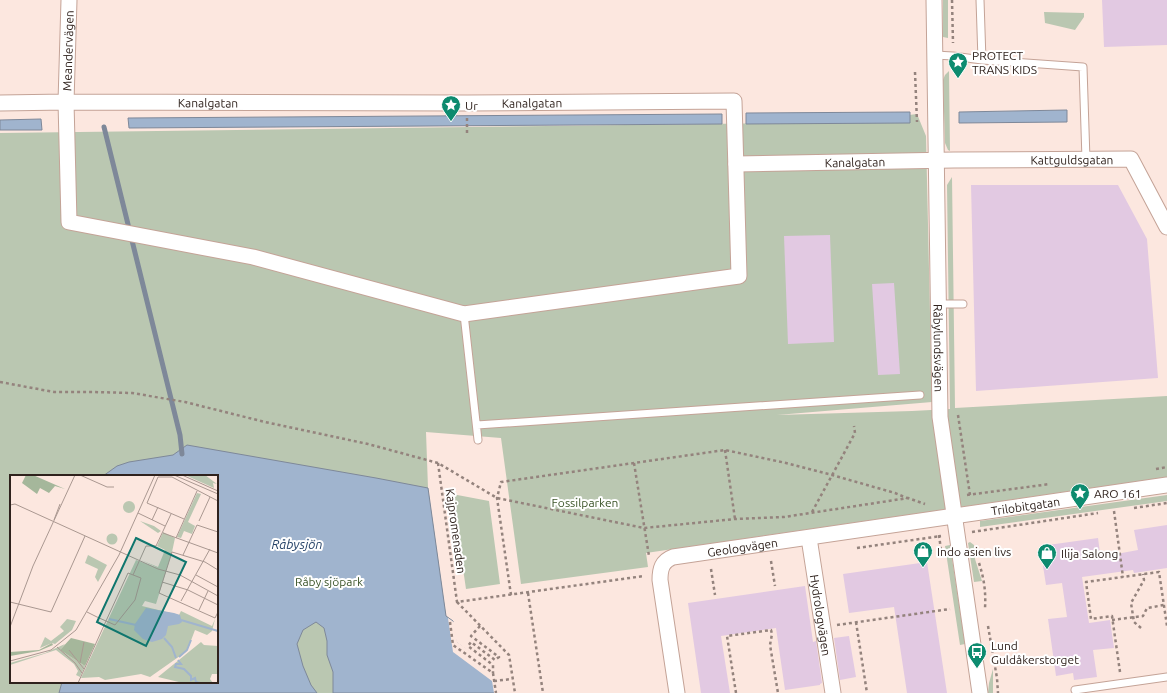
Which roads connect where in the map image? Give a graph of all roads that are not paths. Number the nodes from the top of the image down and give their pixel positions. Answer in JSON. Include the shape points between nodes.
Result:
{"nodes":[{"id":1,"x":69,"y":0,"type":"edge"},
{"id":2,"x":934,"y":0,"type":"edge"},
{"id":3,"x":980,"y":0,"type":"edge"},
{"id":4,"x":936,"y":55,"type":"junction"},
{"id":5,"x":982,"y":60,"type":"junction"},
{"id":6,"x":66,"y":102,"type":"junction"},
{"id":7,"x":0,"y":103,"type":"edge"},
{"id":8,"x":1086,"y":160,"type":"junction"},
{"id":9,"x":937,"y":161,"type":"junction"},
{"id":10,"x":736,"y":164,"type":"junction"},
{"id":11,"x":1167,"y":227,"type":"edge"},
{"id":12,"x":939,"y":304,"type":"junction"},
{"id":13,"x":963,"y":304,"type":"dead end"},
{"id":14,"x":464,"y":314,"type":"junction"},
{"id":15,"x":920,"y":395,"type":"dead end"},
{"id":16,"x":477,"y":425,"type":"junction"},
{"id":17,"x":478,"y":440,"type":"dead end"},
{"id":18,"x":1167,"y":485,"type":"edge"},
{"id":19,"x":954,"y":516,"type":"junction"},
{"id":20,"x":809,"y":538,"type":"junction"},
{"id":21,"x":1167,"y":677,"type":"edge"},
{"id":22,"x":1075,"y":690,"type":"dead end"},
{"id":23,"x":678,"y":693,"type":"edge"},
{"id":24,"x":833,"y":693,"type":"edge"},
{"id":25,"x":980,"y":693,"type":"edge"}],
"edges":[{"from":1,"to":6,"type":"street","name":"Meandervägen"},
{"from":2,"to":4,"type":"street","name":"Råbylundsvägen"},
{"from":3,"to":5,"type":"lane"},
{"from":4,"to":5,"type":"lane"},
{"from":4,"to":9,"type":"street","name":"Råbylundsvägen"},
{"from":5,"to":8,"type":"lane","via":[[1083,67]]},
{"from":6,"to":7,"type":"street","name":"Kanalgatan"},
{"from":6,"to":10,"type":"street","name":"Kanalgatan","via":[[734,101]]},
{"from":6,"to":14,"type":"street","name":"Meandervägen","via":[[69,222],[253,257]]},
{"from":8,"to":9,"type":"street","name":"Kattguldsgatan"},
{"from":8,"to":11,"type":"street","name":"Kattguldsgatan","via":[[1131,160]]},
{"from":9,"to":10,"type":"street","name":"Kanalgatan"},
{"from":9,"to":12,"type":"street","name":"Råbylundsvägen"},
{"from":10,"to":14,"type":"street","via":[[739,276]]},
{"from":12,"to":13,"type":"lane"},
{"from":12,"to":19,"type":"street","name":"Råbylundsvägen","via":[[940,417]]},
{"from":14,"to":16,"type":"lane"},
{"from":15,"to":16,"type":"lane"},
{"from":16,"to":17,"type":"lane"},
{"from":18,"to":19,"type":"street","name":"Trilobitgatan"},
{"from":19,"to":20,"type":"street","name":"Geologvägen"},
{"from":19,"to":25,"type":"street","name":"Råbylundsvägen"},
{"from":20,"to":23,"type":"street","name":"Geologvägen","via":[[673,557],[664,562],[660,574]]},
{"from":20,"to":24,"type":"street","name":"Hydrologvägen"},
{"from":21,"to":22,"type":"lane"}]}
